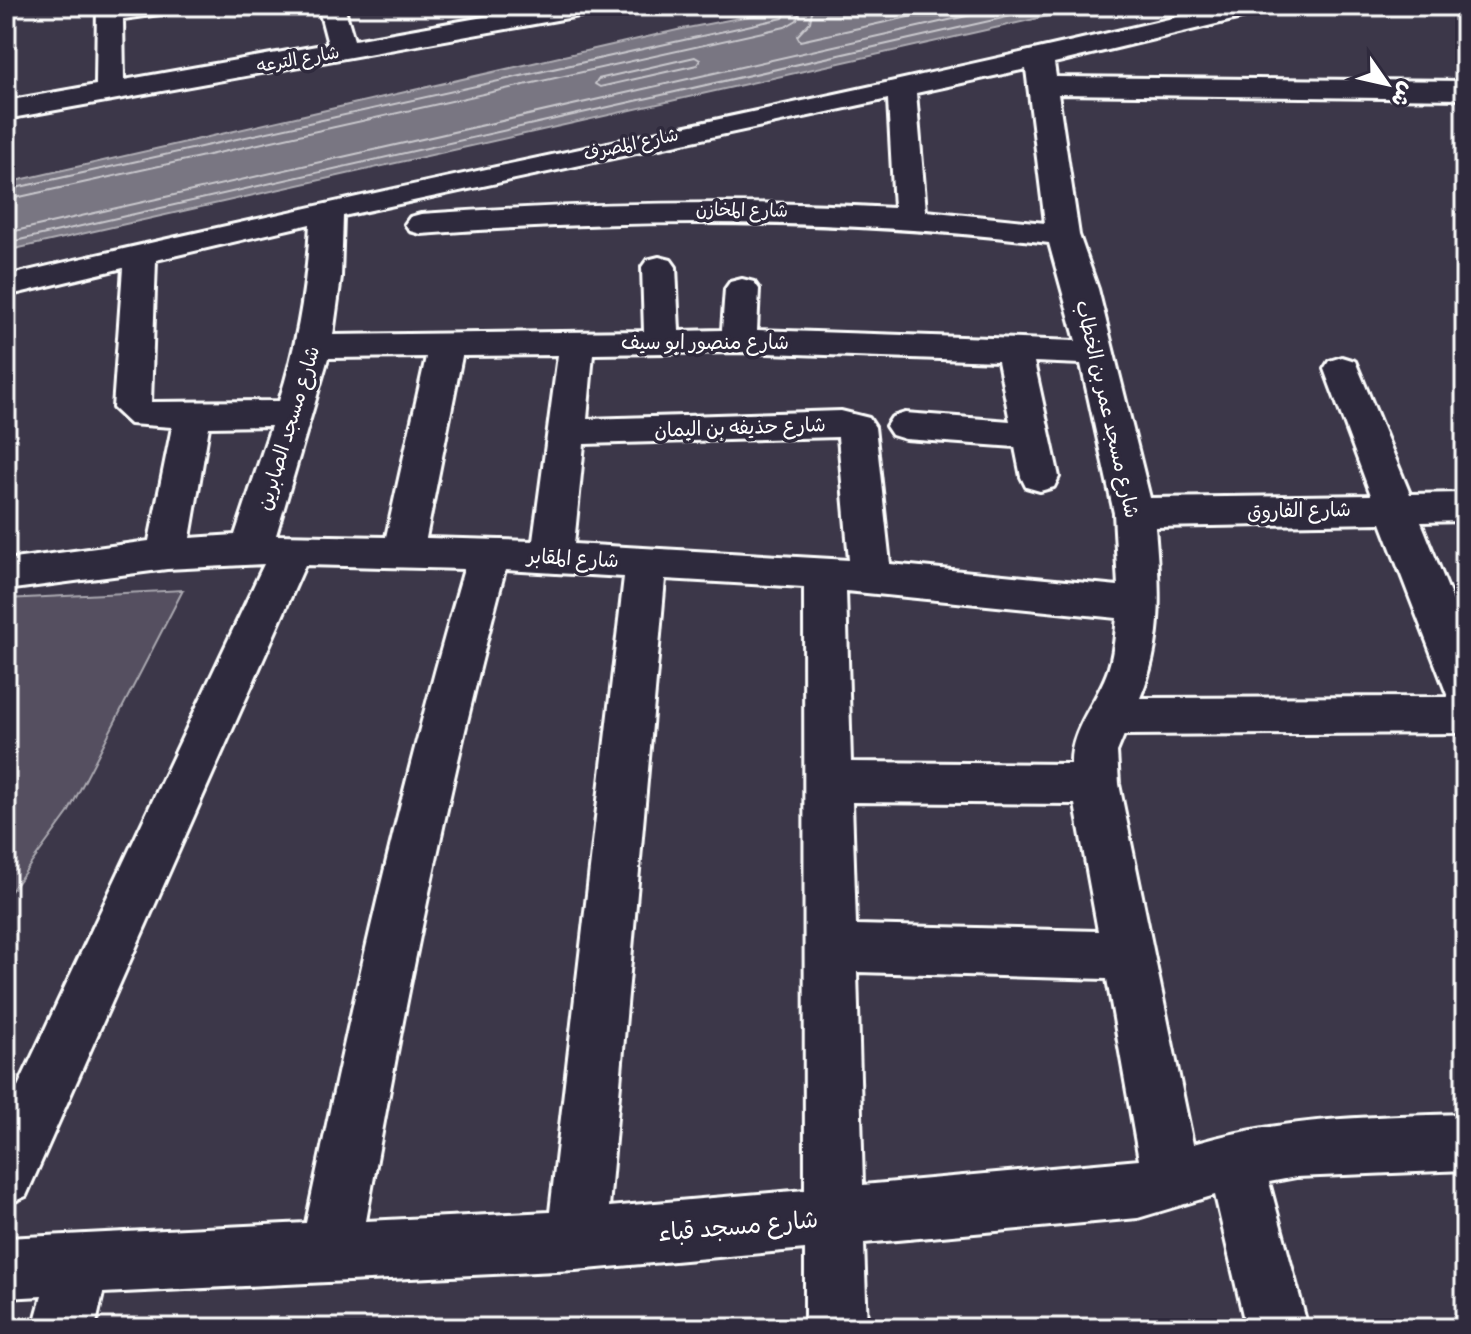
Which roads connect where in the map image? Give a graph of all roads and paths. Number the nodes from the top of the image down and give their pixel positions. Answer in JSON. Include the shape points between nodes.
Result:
{"nodes":[{"id":1,"x":166,"y":6,"type":"edge"},
{"id":2,"x":331,"y":6,"type":"edge"},
{"id":3,"x":590,"y":6,"type":"edge"},
{"id":4,"x":1257,"y":6,"type":"edge"},
{"id":5,"x":110,"y":9,"type":"edge"},
{"id":6,"x":484,"y":16,"type":"edge"},
{"id":7,"x":343,"y":51,"type":"junction"},
{"id":8,"x":1041,"y":71,"type":"junction"},
{"id":9,"x":901,"y":85,"type":"junction"},
{"id":10,"x":1465,"y":90,"type":"edge"},
{"id":11,"x":110,"y":93,"type":"junction"},
{"id":12,"x":6,"y":110,"type":"edge"},
{"id":13,"x":327,"y":210,"type":"junction"},
{"id":14,"x":911,"y":217,"type":"junction"},
{"id":15,"x":421,"y":224,"type":"dead end"},
{"id":16,"x":1063,"y":235,"type":"junction"},
{"id":17,"x":140,"y":253,"type":"junction"},
{"id":18,"x":659,"y":267,"type":"dead end"},
{"id":19,"x":6,"y":286,"type":"edge"},
{"id":20,"x":742,"y":289,"type":"dead end"},
{"id":21,"x":662,"y":340,"type":"junction"},
{"id":22,"x":739,"y":341,"type":"junction"},
{"id":23,"x":577,"y":342,"type":"junction"},
{"id":24,"x":446,"y":345,"type":"junction"},
{"id":25,"x":314,"y":347,"type":"junction"},
{"id":26,"x":1014,"y":350,"type":"junction"},
{"id":27,"x":1096,"y":353,"type":"junction"},
{"id":28,"x":1342,"y":369,"type":"dead end"},
{"id":29,"x":294,"y":413,"type":"junction"},
{"id":30,"x":193,"y":414,"type":"junction"},
{"id":31,"x":905,"y":426,"type":"dead end"},
{"id":32,"x":568,"y":432,"type":"junction"},
{"id":33,"x":1031,"y":435,"type":"junction"},
{"id":34,"x":1040,"y":477,"type":"dead end"},
{"id":35,"x":1465,"y":507,"type":"edge"},
{"id":36,"x":1396,"y":508,"type":"junction"},
{"id":37,"x":1134,"y":513,"type":"junction"},
{"id":38,"x":271,"y":550,"type":"junction"},
{"id":39,"x":403,"y":553,"type":"junction"},
{"id":40,"x":167,"y":554,"type":"junction"},
{"id":41,"x":489,"y":554,"type":"junction"},
{"id":42,"x":552,"y":557,"type":"junction"},
{"id":43,"x":646,"y":562,"type":"junction"},
{"id":44,"x":6,"y":575,"type":"edge"},
{"id":45,"x":848,"y":575,"type":"junction"},
{"id":46,"x":1140,"y":604,"type":"junction"},
{"id":47,"x":1465,"y":687,"type":"edge"},
{"id":48,"x":1465,"y":715,"type":"edge"},
{"id":49,"x":1107,"y":717,"type":"junction"},
{"id":50,"x":828,"y":782,"type":"junction"},
{"id":51,"x":1095,"y":784,"type":"junction"},
{"id":52,"x":831,"y":948,"type":"junction"},
{"id":53,"x":1128,"y":956,"type":"junction"},
{"id":54,"x":1465,"y":1142,"type":"edge"},
{"id":55,"x":1235,"y":1160,"type":"junction"},
{"id":56,"x":6,"y":1176,"type":"edge"},
{"id":57,"x":1172,"y":1181,"type":"junction"},
{"id":58,"x":835,"y":1217,"type":"junction"},
{"id":59,"x":576,"y":1240,"type":"junction"},
{"id":60,"x":330,"y":1253,"type":"junction"},
{"id":61,"x":80,"y":1266,"type":"junction"},
{"id":62,"x":6,"y":1268,"type":"edge"},
{"id":63,"x":64,"y":1328,"type":"edge"},
{"id":64,"x":836,"y":1328,"type":"edge"},
{"id":65,"x":1277,"y":1328,"type":"edge"}],
"edges":[{"from":1,"to":5,"type":"street"},
{"from":2,"to":7,"type":"street"},
{"from":3,"to":6,"type":"street","name":"شارع الترعه"},
{"from":4,"to":8,"type":"street","name":"شارع المصرف"},
{"from":5,"to":11,"type":"street"},
{"from":6,"to":7,"type":"street","name":"شارع الترعه"},
{"from":7,"to":11,"type":"street","name":"شارع الترعه"},
{"from":8,"to":9,"type":"street","name":"شارع المصرف"},
{"from":8,"to":10,"type":"street"},
{"from":8,"to":16,"type":"street","name":"شارع مسجد عمر بن الخطاب"},
{"from":9,"to":13,"type":"street","name":"شارع المصرف"},
{"from":9,"to":14,"type":"street"},
{"from":11,"to":12,"type":"street","name":"شارع الترعه"},
{"from":13,"to":17,"type":"street","name":"شارع المصرف"},
{"from":13,"to":25,"type":"street","name":"شارع مسجد الصابرين"},
{"from":14,"to":15,"type":"street","name":"شارع المخازن","via":[[667,209]]},
{"from":14,"to":16,"type":"street","name":"شارع المخازن"},
{"from":16,"to":27,"type":"street","name":"شارع مسجد عمر بن الخطاب"},
{"from":17,"to":19,"type":"street","name":"شارع المصرف"},
{"from":17,"to":30,"type":"street","via":[[132,408],[143,415]]},
{"from":18,"to":21,"type":"street"},
{"from":20,"to":22,"type":"street"},
{"from":21,"to":22,"type":"street","name":"شارع منصور ابو سيف"},
{"from":21,"to":23,"type":"street","name":"شارع منصور ابو سيف"},
{"from":22,"to":26,"type":"street","name":"شارع منصور ابو سيف"},
{"from":23,"to":24,"type":"street","name":"شارع منصور ابو سيف"},
{"from":23,"to":32,"type":"street"},
{"from":24,"to":25,"type":"street","name":"شارع منصور ابو سيف"},
{"from":24,"to":39,"type":"street"},
{"from":25,"to":29,"type":"street","name":"شارع مسجد الصابرين"},
{"from":26,"to":27,"type":"street","name":"شارع منصور ابو سيف"},
{"from":26,"to":33,"type":"street"},
{"from":27,"to":37,"type":"street","name":"شارع مسجد عمر بن الخطاب"},
{"from":28,"to":36,"type":"street"},
{"from":29,"to":30,"type":"street"},
{"from":29,"to":38,"type":"street","name":"شارع مسجد الصابرين"},
{"from":30,"to":40,"type":"street"},
{"from":31,"to":33,"type":"street"},
{"from":32,"to":42,"type":"street"},
{"from":32,"to":45,"type":"street","name":"شارع حذيفه بن اليمان","via":[[856,427]]},
{"from":33,"to":34,"type":"street"},
{"from":35,"to":36,"type":"street","name":"شارع الفاروق"},
{"from":36,"to":37,"type":"street","name":"شارع الفاروق"},
{"from":36,"to":47,"type":"street"},
{"from":37,"to":46,"type":"street","name":"شارع مسجد عمر بن الخطاب"},
{"from":38,"to":39,"type":"street","name":"شارع المقابر"},
{"from":38,"to":40,"type":"street","name":"شارع المقابر"},
{"from":38,"to":56,"type":"street","name":"شارع مسجد الصابرين"},
{"from":39,"to":41,"type":"street","name":"شارع المقابر"},
{"from":40,"to":44,"type":"street","name":"شارع المقابر"},
{"from":41,"to":42,"type":"street","name":"شارع المقابر"},
{"from":41,"to":60,"type":"street","via":[[439,732],[387,956]]},
{"from":42,"to":43,"type":"street","name":"شارع المقابر"},
{"from":43,"to":45,"type":"street","name":"شارع المقابر"},
{"from":43,"to":59,"type":"street"},
{"from":45,"to":46,"type":"street","name":"شارع المقابر"},
{"from":45,"to":50,"type":"street"},
{"from":46,"to":49,"type":"street","name":"شارع مسجد عمر بن الخطاب","via":[[1132,666]]},
{"from":48,"to":49,"type":"street"},
{"from":49,"to":51,"type":"street","name":"شارع مسجد عمر بن الخطاب","via":[[1094,752]]},
{"from":50,"to":51,"type":"street"},
{"from":50,"to":52,"type":"street"},
{"from":51,"to":53,"type":"street","name":"شارع مسجد عمر بن الخطاب"},
{"from":52,"to":53,"type":"street"},
{"from":52,"to":58,"type":"street"},
{"from":53,"to":57,"type":"street","name":"شارع مسجد عمر بن الخطاب"},
{"from":54,"to":55,"type":"street","name":"شارع مسجد قباء","via":[[1296,1149]]},
{"from":55,"to":57,"type":"street","name":"شارع مسجد قباء"},
{"from":55,"to":65,"type":"street"},
{"from":57,"to":58,"type":"street","name":"شارع مسجد قباء","via":[[1138,1189]]},
{"from":58,"to":59,"type":"street","name":"شارع مسجد قباء"},
{"from":58,"to":64,"type":"street"},
{"from":59,"to":60,"type":"street","name":"شارع مسجد قباء"},
{"from":60,"to":61,"type":"street","name":"شارع مسجد قباء"},
{"from":61,"to":62,"type":"street","name":"شارع مسجد قباء"},
{"from":61,"to":63,"type":"street"}]}
